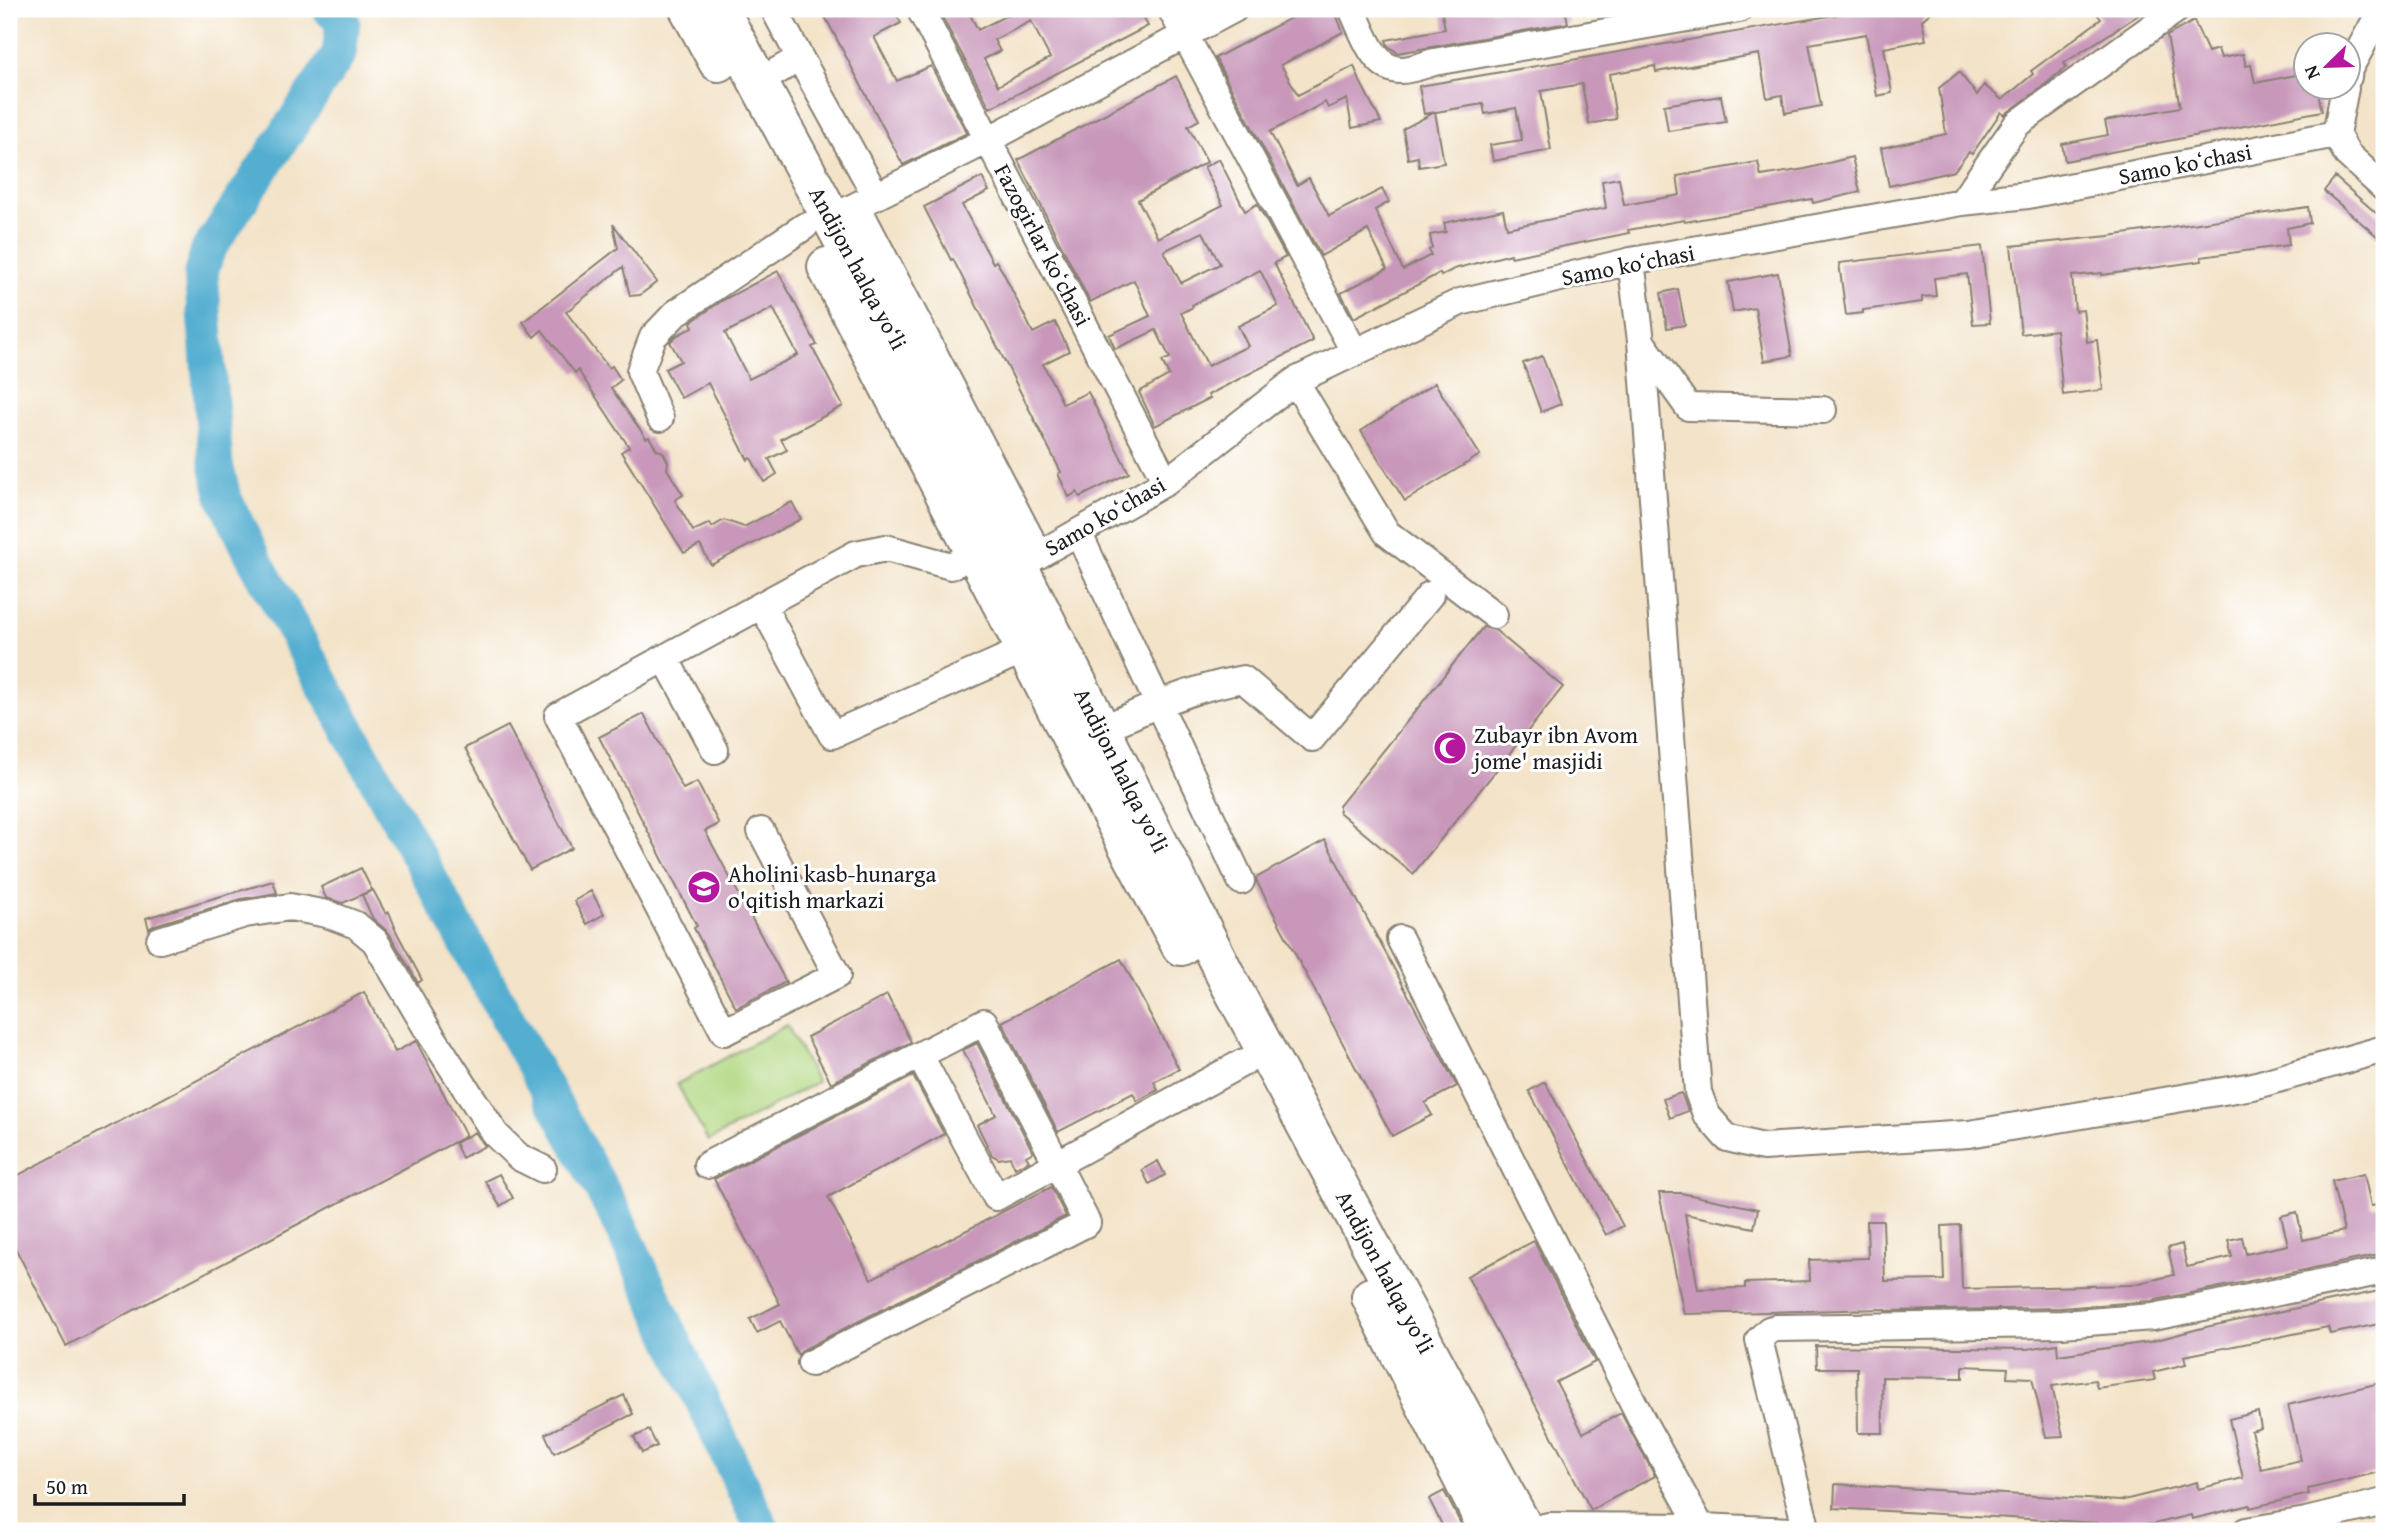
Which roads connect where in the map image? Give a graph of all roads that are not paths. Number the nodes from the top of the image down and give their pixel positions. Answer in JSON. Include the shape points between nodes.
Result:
{"nodes":[{"id":1,"x":689,"y":9,"type":"edge"},
{"id":2,"x":719,"y":9,"type":"edge"},
{"id":3,"x":774,"y":9,"type":"edge"},
{"id":4,"x":920,"y":9,"type":"edge"},
{"id":5,"x":1171,"y":9,"type":"edge"},
{"id":6,"x":1234,"y":9,"type":"edge"},
{"id":7,"x":1352,"y":9,"type":"edge"},
{"id":8,"x":1739,"y":9,"type":"edge"},
{"id":9,"x":2177,"y":9,"type":"edge"},
{"id":10,"x":2382,"y":9,"type":"edge"},
{"id":11,"x":1186,"y":36,"type":"junction"},
{"id":12,"x":2362,"y":45,"type":"edge"},
{"id":13,"x":800,"y":58,"type":"junction"},
{"id":14,"x":758,"y":82,"type":"junction"},
{"id":15,"x":2342,"y":102,"type":"edge"},
{"id":16,"x":2336,"y":134,"type":"junction"},
{"id":17,"x":988,"y":140,"type":"junction"},
{"id":18,"x":2384,"y":188,"type":"edge"},
{"id":19,"x":1962,"y":201,"type":"junction"},
{"id":20,"x":842,"y":212,"type":"junction"},
{"id":21,"x":1631,"y":261,"type":"junction"},
{"id":22,"x":1641,"y":341,"type":"junction"},
{"id":23,"x":1355,"y":353,"type":"junction"},
{"id":24,"x":1295,"y":381,"type":"junction"},
{"id":25,"x":1823,"y":410,"type":"dead end"},
{"id":26,"x":660,"y":418,"type":"dead end"},
{"id":27,"x":1166,"y":482,"type":"junction"},
{"id":28,"x":1078,"y":532,"type":"junction"},
{"id":29,"x":1006,"y":564,"type":"junction"},
{"id":30,"x":1430,"y":595,"type":"dead end"},
{"id":31,"x":762,"y":605,"type":"junction"},
{"id":32,"x":1494,"y":615,"type":"dead end"},
{"id":33,"x":1026,"y":649,"type":"junction"},
{"id":34,"x":665,"y":658,"type":"junction"},
{"id":35,"x":1158,"y":703,"type":"junction"},
{"id":36,"x":1101,"y":730,"type":"junction"},
{"id":37,"x":715,"y":750,"type":"dead end"},
{"id":38,"x":761,"y":831,"type":"dead end"},
{"id":39,"x":1241,"y":881,"type":"dead end"},
{"id":40,"x":1400,"y":939,"type":"dead end"},
{"id":41,"x":160,"y":940,"type":"dead end"},
{"id":42,"x":2384,"y":1049,"type":"edge"},
{"id":43,"x":920,"y":1056,"type":"junction"},
{"id":44,"x":1244,"y":1062,"type":"junction"},
{"id":45,"x":1057,"y":1164,"type":"junction"},
{"id":46,"x":707,"y":1165,"type":"dead end"},
{"id":47,"x":543,"y":1169,"type":"dead end"},
{"id":48,"x":2384,"y":1271,"type":"edge"},
{"id":49,"x":811,"y":1363,"type":"dead end"},
{"id":50,"x":2384,"y":1502,"type":"edge"},
{"id":51,"x":2305,"y":1526,"type":"edge"},
{"id":52,"x":1702,"y":1529,"type":"edge"},
{"id":53,"x":1489,"y":1531,"type":"edge"},
{"id":54,"x":1527,"y":1531,"type":"edge"},
{"id":55,"x":1792,"y":1531,"type":"edge"},
{"id":56,"x":1807,"y":1531,"type":"edge"},
{"id":57,"x":2246,"y":1531,"type":"edge"}],
"edges":[{"from":1,"to":20,"type":"highway","name":"Andijon halqa yo‘li"},
{"from":2,"to":14,"type":"highway","name":"Andijon halqa yo‘li"},
{"from":3,"to":13,"type":"street"},
{"from":4,"to":17,"type":"street","name":"Fazogirlar koʻchasi"},
{"from":5,"to":11,"type":"street"},
{"from":6,"to":11,"type":"street"},
{"from":7,"to":8,"type":"street","via":[[1375,55],[1386,67],[1402,71]]},
{"from":9,"to":19,"type":"street","via":[[2017,124]]},
{"from":10,"to":12,"type":"street"},
{"from":11,"to":17,"type":"street"},
{"from":11,"to":23,"type":"street"},
{"from":13,"to":14,"type":"street"},
{"from":13,"to":20,"type":"street"},
{"from":14,"to":20,"type":"highway","name":"Andijon halqa yo‘li"},
{"from":15,"to":16,"type":"street"},
{"from":16,"to":18,"type":"street","via":[[2347,154]]},
{"from":16,"to":19,"type":"street","name":"Samo koʻchasi","via":[[2028,195]]},
{"from":17,"to":20,"type":"street"},
{"from":17,"to":27,"type":"street","name":"Fazogirlar koʻchasi"},
{"from":19,"to":21,"type":"street","name":"Samo koʻchasi"},
{"from":20,"to":26,"type":"street","via":[[676,313],[653,337],[640,371]]},
{"from":20,"to":29,"type":"highway","name":"Andijon halqa yo‘li"},
{"from":20,"to":29,"type":"street"},
{"from":21,"to":22,"type":"street"},
{"from":21,"to":23,"type":"street","name":"Samo koʻchasi","via":[[1461,302]]},
{"from":22,"to":25,"type":"street","via":[[1688,407]]},
{"from":22,"to":42,"type":"street","via":[[1698,1092],[1706,1114],[1727,1138],[1763,1147],[1969,1134],[2253,1086]]},
{"from":23,"to":24,"type":"street","name":"Samo koʻchasi"},
{"from":24,"to":27,"type":"street","name":"Samo koʻchasi"},
{"from":24,"to":32,"type":"street","via":[[1387,533]]},
{"from":27,"to":28,"type":"street","name":"Samo koʻchasi"},
{"from":28,"to":29,"type":"street","name":"Samo koʻchasi"},
{"from":28,"to":35,"type":"street"},
{"from":29,"to":31,"type":"street","name":"Samo koʻchasi","via":[[951,566],[886,548],[856,554]]},
{"from":29,"to":33,"type":"highway","name":"Andijon halqa yo‘li"},
{"from":29,"to":36,"type":"highway","name":"Andijon halqa yo‘li"},
{"from":30,"to":35,"type":"street","via":[[1312,738],[1243,679],[1208,685]]},
{"from":31,"to":33,"type":"street","via":[[832,735]]},
{"from":31,"to":34,"type":"street","name":"Samo koʻchasi"},
{"from":33,"to":44,"type":"highway","name":"Andijon halqa yo‘li"},
{"from":34,"to":37,"type":"street"},
{"from":34,"to":38,"type":"street","name":"Samo koʻchasi","via":[[558,716],[724,1032],[837,975]]},
{"from":35,"to":36,"type":"street"},
{"from":35,"to":39,"type":"street"},
{"from":36,"to":54,"type":"highway","name":"Andijon halqa yo‘li","via":[[1228,982]]},
{"from":40,"to":52,"type":"street","via":[[1644,1424]]},
{"from":41,"to":47,"type":"street","via":[[244,914],[290,906],[356,925],[375,941],[496,1135],[519,1157]]},
{"from":43,"to":45,"type":"street","via":[[996,1196]]},
{"from":43,"to":45,"type":"street","via":[[984,1022]]},
{"from":43,"to":46,"type":"street"},
{"from":44,"to":45,"type":"street"},
{"from":44,"to":53,"type":"highway","name":"Andijon halqa yo‘li","via":[[1339,1233]]},
{"from":45,"to":49,"type":"street","via":[[1087,1223]]},
{"from":48,"to":56,"type":"street","via":[[2153,1317],[2062,1324],[1769,1330],[1759,1340]]},
{"from":50,"to":51,"type":"street"},
{"from":51,"to":57,"type":"street"},
{"from":52,"to":54,"type":"street","via":[[1548,1526]]},
{"from":52,"to":55,"type":"street"}]}
